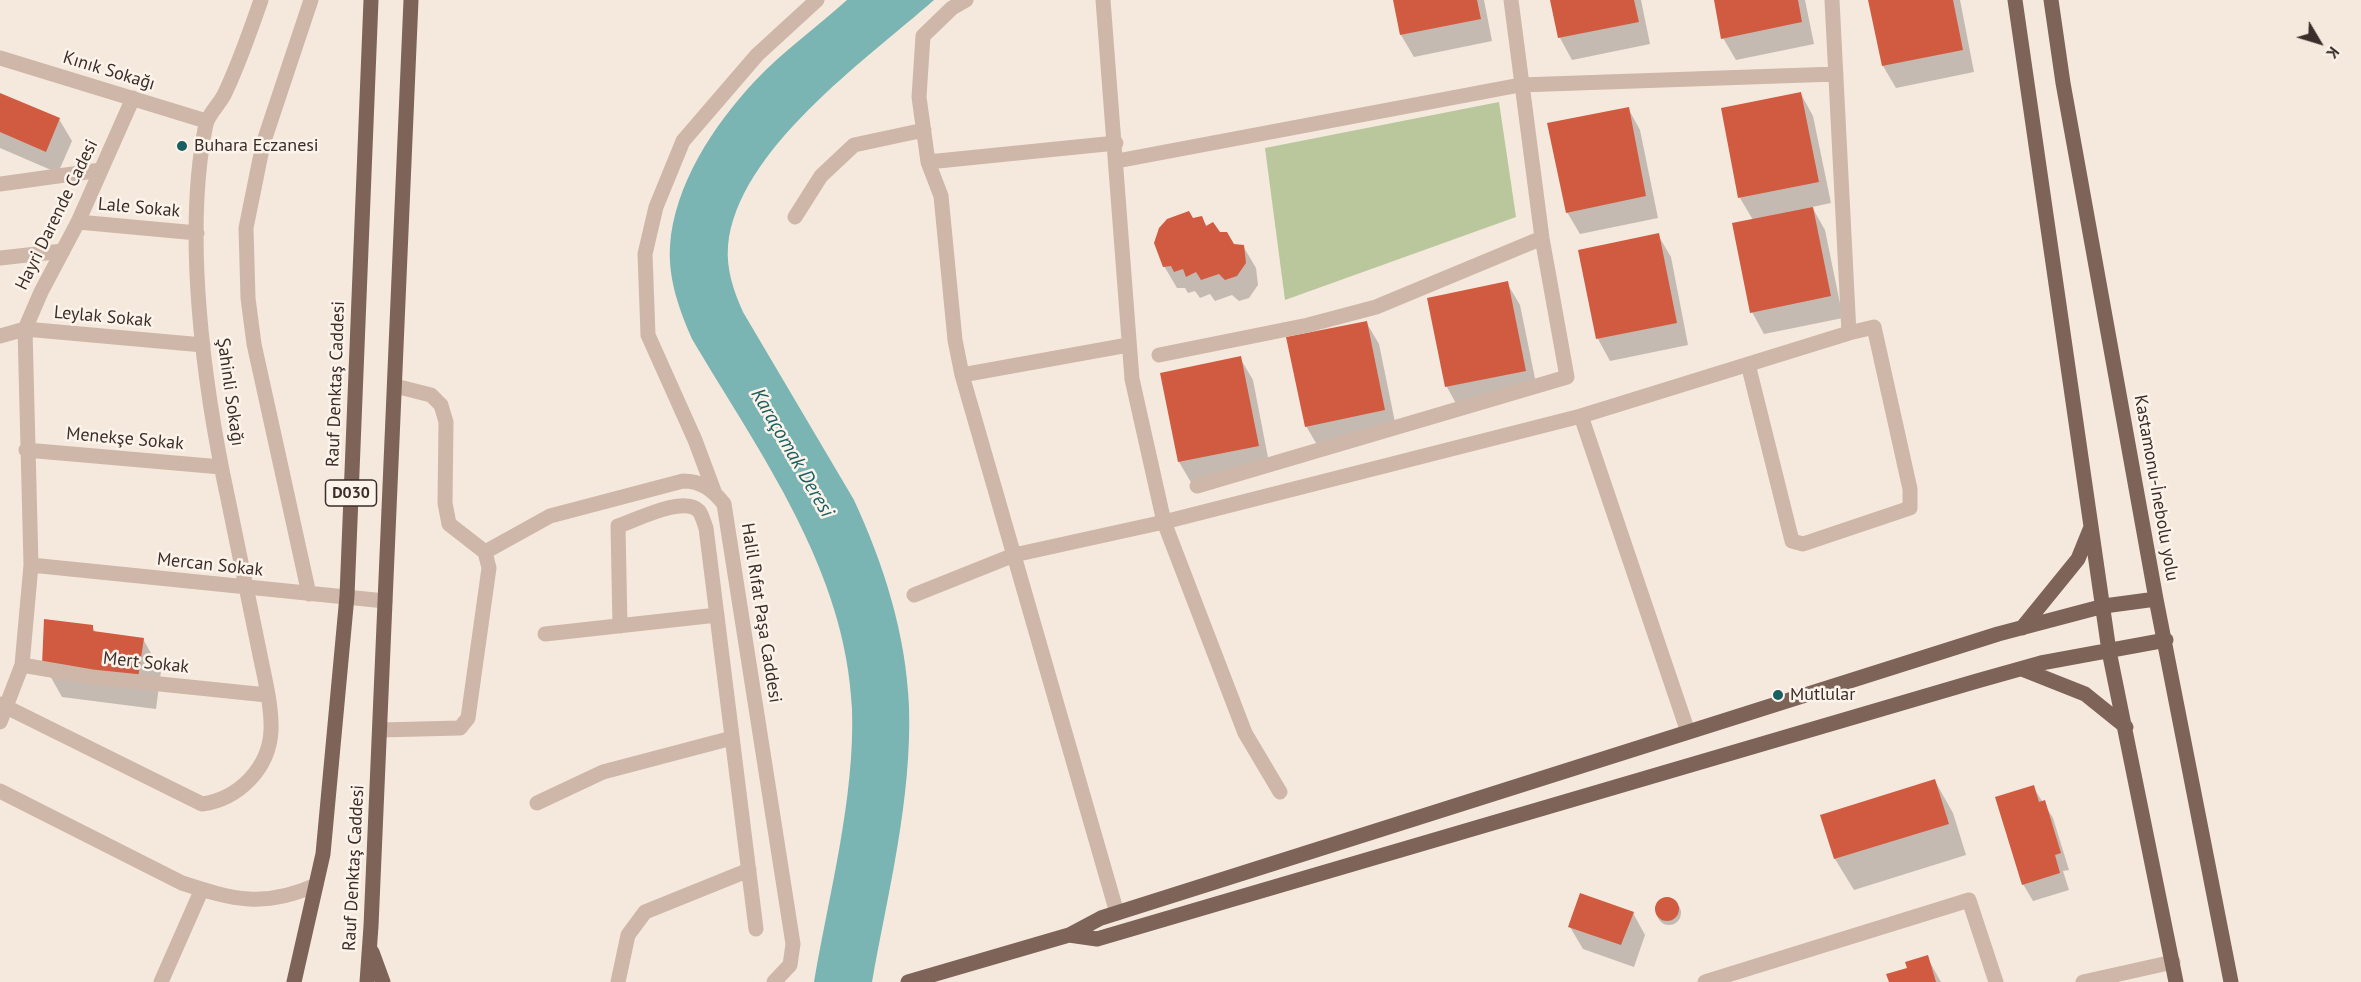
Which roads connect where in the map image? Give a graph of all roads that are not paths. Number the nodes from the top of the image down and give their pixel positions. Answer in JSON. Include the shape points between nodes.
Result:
{"nodes":[{"id":1,"x":261,"y":0,"type":"edge"},
{"id":2,"x":311,"y":0,"type":"edge"},
{"id":3,"x":371,"y":0,"type":"edge"},
{"id":4,"x":411,"y":0,"type":"edge"},
{"id":5,"x":817,"y":0,"type":"edge"},
{"id":6,"x":966,"y":0,"type":"edge"},
{"id":7,"x":1103,"y":0,"type":"edge"},
{"id":8,"x":1511,"y":0,"type":"edge"},
{"id":9,"x":1832,"y":0,"type":"edge"},
{"id":10,"x":2015,"y":0,"type":"edge"},
{"id":11,"x":2051,"y":0,"type":"edge"},
{"id":12,"x":0,"y":58,"type":"edge"},
{"id":13,"x":1836,"y":75,"type":"junction"},
{"id":14,"x":1520,"y":85,"type":"junction"},
{"id":15,"x":133,"y":98,"type":"junction"},
{"id":16,"x":207,"y":122,"type":"junction"},
{"id":17,"x":924,"y":130,"type":"junction"},
{"id":18,"x":1116,"y":143,"type":"junction"},
{"id":19,"x":1117,"y":161,"type":"junction"},
{"id":20,"x":928,"y":162,"type":"junction"},
{"id":21,"x":101,"y":170,"type":"junction"},
{"id":22,"x":0,"y":184,"type":"edge"},
{"id":23,"x":795,"y":217,"type":"dead end"},
{"id":24,"x":78,"y":222,"type":"junction"},
{"id":25,"x":197,"y":233,"type":"junction"},
{"id":26,"x":1542,"y":238,"type":"junction"},
{"id":27,"x":63,"y":251,"type":"junction"},
{"id":28,"x":0,"y":258,"type":"edge"},
{"id":29,"x":25,"y":329,"type":"junction"},
{"id":30,"x":1850,"y":333,"type":"junction"},
{"id":31,"x":0,"y":336,"type":"edge"},
{"id":32,"x":203,"y":345,"type":"junction"},
{"id":33,"x":1128,"y":345,"type":"junction"},
{"id":34,"x":1160,"y":356,"type":"dead end"},
{"id":35,"x":1748,"y":364,"type":"junction"},
{"id":36,"x":962,"y":375,"type":"junction"},
{"id":37,"x":395,"y":386,"type":"junction"},
{"id":38,"x":1581,"y":416,"type":"junction"},
{"id":39,"x":26,"y":450,"type":"junction"},
{"id":40,"x":221,"y":467,"type":"junction"},
{"id":41,"x":1197,"y":486,"type":"dead end"},
{"id":42,"x":714,"y":491,"type":"junction"},
{"id":43,"x":1164,"y":522,"type":"junction"},
{"id":44,"x":2092,"y":524,"type":"junction"},
{"id":45,"x":485,"y":552,"type":"junction"},
{"id":46,"x":1014,"y":555,"type":"junction"},
{"id":47,"x":30,"y":566,"type":"junction"},
{"id":48,"x":247,"y":589,"type":"junction"},
{"id":49,"x":309,"y":594,"type":"junction"},
{"id":50,"x":914,"y":595,"type":"dead end"},
{"id":51,"x":347,"y":597,"type":"junction"},
{"id":52,"x":2156,"y":599,"type":"junction"},
{"id":53,"x":386,"y":601,"type":"junction"},
{"id":54,"x":2104,"y":606,"type":"junction"},
{"id":55,"x":717,"y":615,"type":"junction"},
{"id":56,"x":620,"y":626,"type":"junction"},
{"id":57,"x":2022,"y":628,"type":"junction"},
{"id":58,"x":545,"y":634,"type":"dead end"},
{"id":59,"x":2166,"y":640,"type":"junction"},
{"id":60,"x":2109,"y":651,"type":"junction"},
{"id":61,"x":22,"y":665,"type":"junction"},
{"id":62,"x":2022,"y":669,"type":"junction"},
{"id":63,"x":267,"y":695,"type":"junction"},
{"id":64,"x":4,"y":706,"type":"edge"},
{"id":65,"x":0,"y":722,"type":"edge"},
{"id":66,"x":2126,"y":727,"type":"junction"},
{"id":67,"x":380,"y":730,"type":"junction"},
{"id":68,"x":1688,"y":732,"type":"junction"},
{"id":69,"x":732,"y":738,"type":"junction"},
{"id":70,"x":0,"y":791,"type":"edge"},
{"id":71,"x":1280,"y":792,"type":"dead end"},
{"id":72,"x":537,"y":803,"type":"dead end"},
{"id":73,"x":748,"y":870,"type":"junction"},
{"id":74,"x":316,"y":885,"type":"junction"},
{"id":75,"x":202,"y":889,"type":"junction"},
{"id":76,"x":1117,"y":913,"type":"junction"},
{"id":77,"x":756,"y":929,"type":"dead end"},
{"id":78,"x":1069,"y":935,"type":"junction"},
{"id":79,"x":370,"y":947,"type":"junction"},
{"id":80,"x":2173,"y":962,"type":"junction"},
{"id":81,"x":162,"y":982,"type":"edge"},
{"id":82,"x":294,"y":982,"type":"edge"},
{"id":83,"x":366,"y":982,"type":"edge"},
{"id":84,"x":383,"y":982,"type":"edge"},
{"id":85,"x":618,"y":982,"type":"edge"},
{"id":86,"x":774,"y":982,"type":"edge"},
{"id":87,"x":908,"y":982,"type":"edge"},
{"id":88,"x":1705,"y":982,"type":"edge"},
{"id":89,"x":1996,"y":982,"type":"edge"},
{"id":90,"x":2083,"y":982,"type":"edge"},
{"id":91,"x":2176,"y":982,"type":"edge"},
{"id":92,"x":2231,"y":982,"type":"edge"}],
"edges":[{"from":1,"to":16,"type":"street","name":"Şahinli Sokağı","via":[[224,95]]},
{"from":2,"to":49,"type":"street","via":[[263,144],[246,228],[254,344]]},
{"from":3,"to":51,"type":"main road","name":"Rauf Denktaş Caddesi","number":"D030"},
{"from":4,"to":37,"type":"main road","name":"Rauf Denktaş Caddesi"},
{"from":5,"to":42,"type":"street","name":"Halil Rıfat Paşa Caddesi","via":[[757,55],[683,141],[656,207],[645,254],[648,335]]},
{"from":6,"to":17,"type":"street","via":[[923,36],[919,97]]},
{"from":7,"to":18,"type":"street"},
{"from":8,"to":14,"type":"street"},
{"from":9,"to":13,"type":"street"},
{"from":10,"to":44,"type":"main road"},
{"from":11,"to":52,"type":"main road","name":"Kastamonu-İnebolu yolu"},
{"from":12,"to":15,"type":"street","name":"Kınık Sokağı"},
{"from":13,"to":14,"type":"street"},
{"from":13,"to":30,"type":"street"},
{"from":14,"to":19,"type":"street"},
{"from":14,"to":26,"type":"street"},
{"from":15,"to":16,"type":"street","name":"Kınık Sokağı"},
{"from":15,"to":21,"type":"street","name":"Hayri Darende Cadesi"},
{"from":16,"to":25,"type":"street","name":"Şahinli Sokağı"},
{"from":17,"to":20,"type":"street"},
{"from":17,"to":23,"type":"street","via":[[854,145],[821,176]]},
{"from":18,"to":19,"type":"street"},
{"from":18,"to":20,"type":"street"},
{"from":19,"to":33,"type":"street"},
{"from":20,"to":36,"type":"street","via":[[941,196]]},
{"from":21,"to":22,"type":"street"},
{"from":21,"to":24,"type":"street","name":"Hayri Darende Cadesi"},
{"from":24,"to":25,"type":"street","name":"Lale Sokak"},
{"from":24,"to":27,"type":"street","name":"Hayri Darende Cadesi"},
{"from":25,"to":32,"type":"street","name":"Şahinli Sokağı"},
{"from":26,"to":34,"type":"street","via":[[1376,307]]},
{"from":26,"to":41,"type":"street","via":[[1567,377]]},
{"from":27,"to":28,"type":"street"},
{"from":27,"to":29,"type":"street","name":"Hayri Darende Cadesi"},
{"from":29,"to":31,"type":"street","name":"Leylak Sokak"},
{"from":29,"to":32,"type":"street","name":"Leylak Sokak"},
{"from":29,"to":39,"type":"street","name":"Hayri Darende Cadesi"},
{"from":30,"to":35,"type":"street"},
{"from":30,"to":35,"type":"street","via":[[1874,327],[1910,489],[1910,508],[1803,544],[1792,541]]},
{"from":32,"to":40,"type":"street","name":"Şahinli Sokağı"},
{"from":33,"to":36,"type":"street"},
{"from":33,"to":43,"type":"street"},
{"from":35,"to":38,"type":"street"},
{"from":36,"to":46,"type":"street"},
{"from":37,"to":45,"type":"street","via":[[431,395],[441,405],[446,422],[445,503],[449,524]]},
{"from":37,"to":53,"type":"main road","name":"Rauf Denktaş Caddesi"},
{"from":38,"to":43,"type":"street"},
{"from":38,"to":68,"type":"street"},
{"from":39,"to":40,"type":"street","name":"Menekşe Sokak"},
{"from":39,"to":47,"type":"street","name":"Hayri Darende Cadesi"},
{"from":40,"to":48,"type":"street","name":"Şahinli Sokağı"},
{"from":42,"to":45,"type":"street","via":[[697,481],[683,481],[550,516]]},
{"from":42,"to":86,"type":"street","name":"Halil Rıfat Paşa Caddesi","via":[[724,504],[793,944],[790,965]]},
{"from":43,"to":46,"type":"street"},
{"from":43,"to":71,"type":"street","via":[[1245,733]]},
{"from":44,"to":54,"type":"main road"},
{"from":44,"to":57,"type":"main road","via":[[2078,559]]},
{"from":45,"to":67,"type":"street","via":[[489,568],[468,718],[460,728],[444,731]]},
{"from":46,"to":50,"type":"street"},
{"from":46,"to":76,"type":"street"},
{"from":47,"to":48,"type":"street","name":"Mercan Sokak"},
{"from":47,"to":61,"type":"street","name":"Hayri Darende Cadesi"},
{"from":48,"to":49,"type":"street","name":"Mercan Sokak"},
{"from":48,"to":63,"type":"street","name":"Şahinli Sokağı"},
{"from":49,"to":51,"type":"street","name":"Mercan Sokak"},
{"from":51,"to":53,"type":"street","name":"Mercan Sokak"},
{"from":51,"to":74,"type":"main road","name":"Rauf Denktaş Caddesi","number":"D030","via":[[323,854]]},
{"from":52,"to":54,"type":"main road"},
{"from":52,"to":59,"type":"main road","name":"Kastamonu-İnebolu yolu"},
{"from":53,"to":67,"type":"main road","name":"Rauf Denktaş Caddesi"},
{"from":54,"to":57,"type":"main road"},
{"from":54,"to":60,"type":"main road"},
{"from":55,"to":56,"type":"street"},
{"from":55,"to":56,"type":"street","via":[[706,528],[699,511],[678,504],[618,526]]},
{"from":55,"to":69,"type":"street"},
{"from":56,"to":58,"type":"street"},
{"from":57,"to":68,"type":"main road"},
{"from":59,"to":60,"type":"main road"},
{"from":59,"to":92,"type":"main road","name":"Kastamonu-İnebolu yolu"},
{"from":60,"to":62,"type":"main road"},
{"from":60,"to":66,"type":"main road"},
{"from":61,"to":63,"type":"street","name":"Mert Sokak"},
{"from":61,"to":64,"type":"street","name":"Hayri Darende Cadesi"},
{"from":62,"to":66,"type":"main road","via":[[2085,694]]},
{"from":62,"to":78,"type":"main road","via":[[1097,939]]},
{"from":63,"to":64,"type":"street","name":"Şahinli Sokağı","via":[[271,730],[268,751],[258,771],[241,789],[218,802],[202,804]]},
{"from":64,"to":65,"type":"street","name":"Hayri Darende Cadesi"},
{"from":66,"to":80,"type":"main road"},
{"from":67,"to":79,"type":"main road","name":"Rauf Denktaş Caddesi"},
{"from":68,"to":76,"type":"main road"},
{"from":69,"to":72,"type":"street","via":[[603,772]]},
{"from":69,"to":73,"type":"street"},
{"from":70,"to":75,"type":"street","via":[[182,883]]},
{"from":73,"to":77,"type":"street"},
{"from":73,"to":85,"type":"street","via":[[645,912],[628,935]]},
{"from":74,"to":75,"type":"street","via":[[272,900],[240,899]]},
{"from":74,"to":82,"type":"main road","name":"Rauf Denktaş Caddesi","number":"D030"},
{"from":75,"to":81,"type":"street"},
{"from":76,"to":78,"type":"main road"},
{"from":78,"to":87,"type":"main road"},
{"from":79,"to":83,"type":"main road","name":"Rauf Denktaş Caddesi"},
{"from":79,"to":84,"type":"main road"},
{"from":80,"to":90,"type":"street"},
{"from":80,"to":91,"type":"main road"},
{"from":88,"to":89,"type":"street","via":[[1969,900]]}]}
